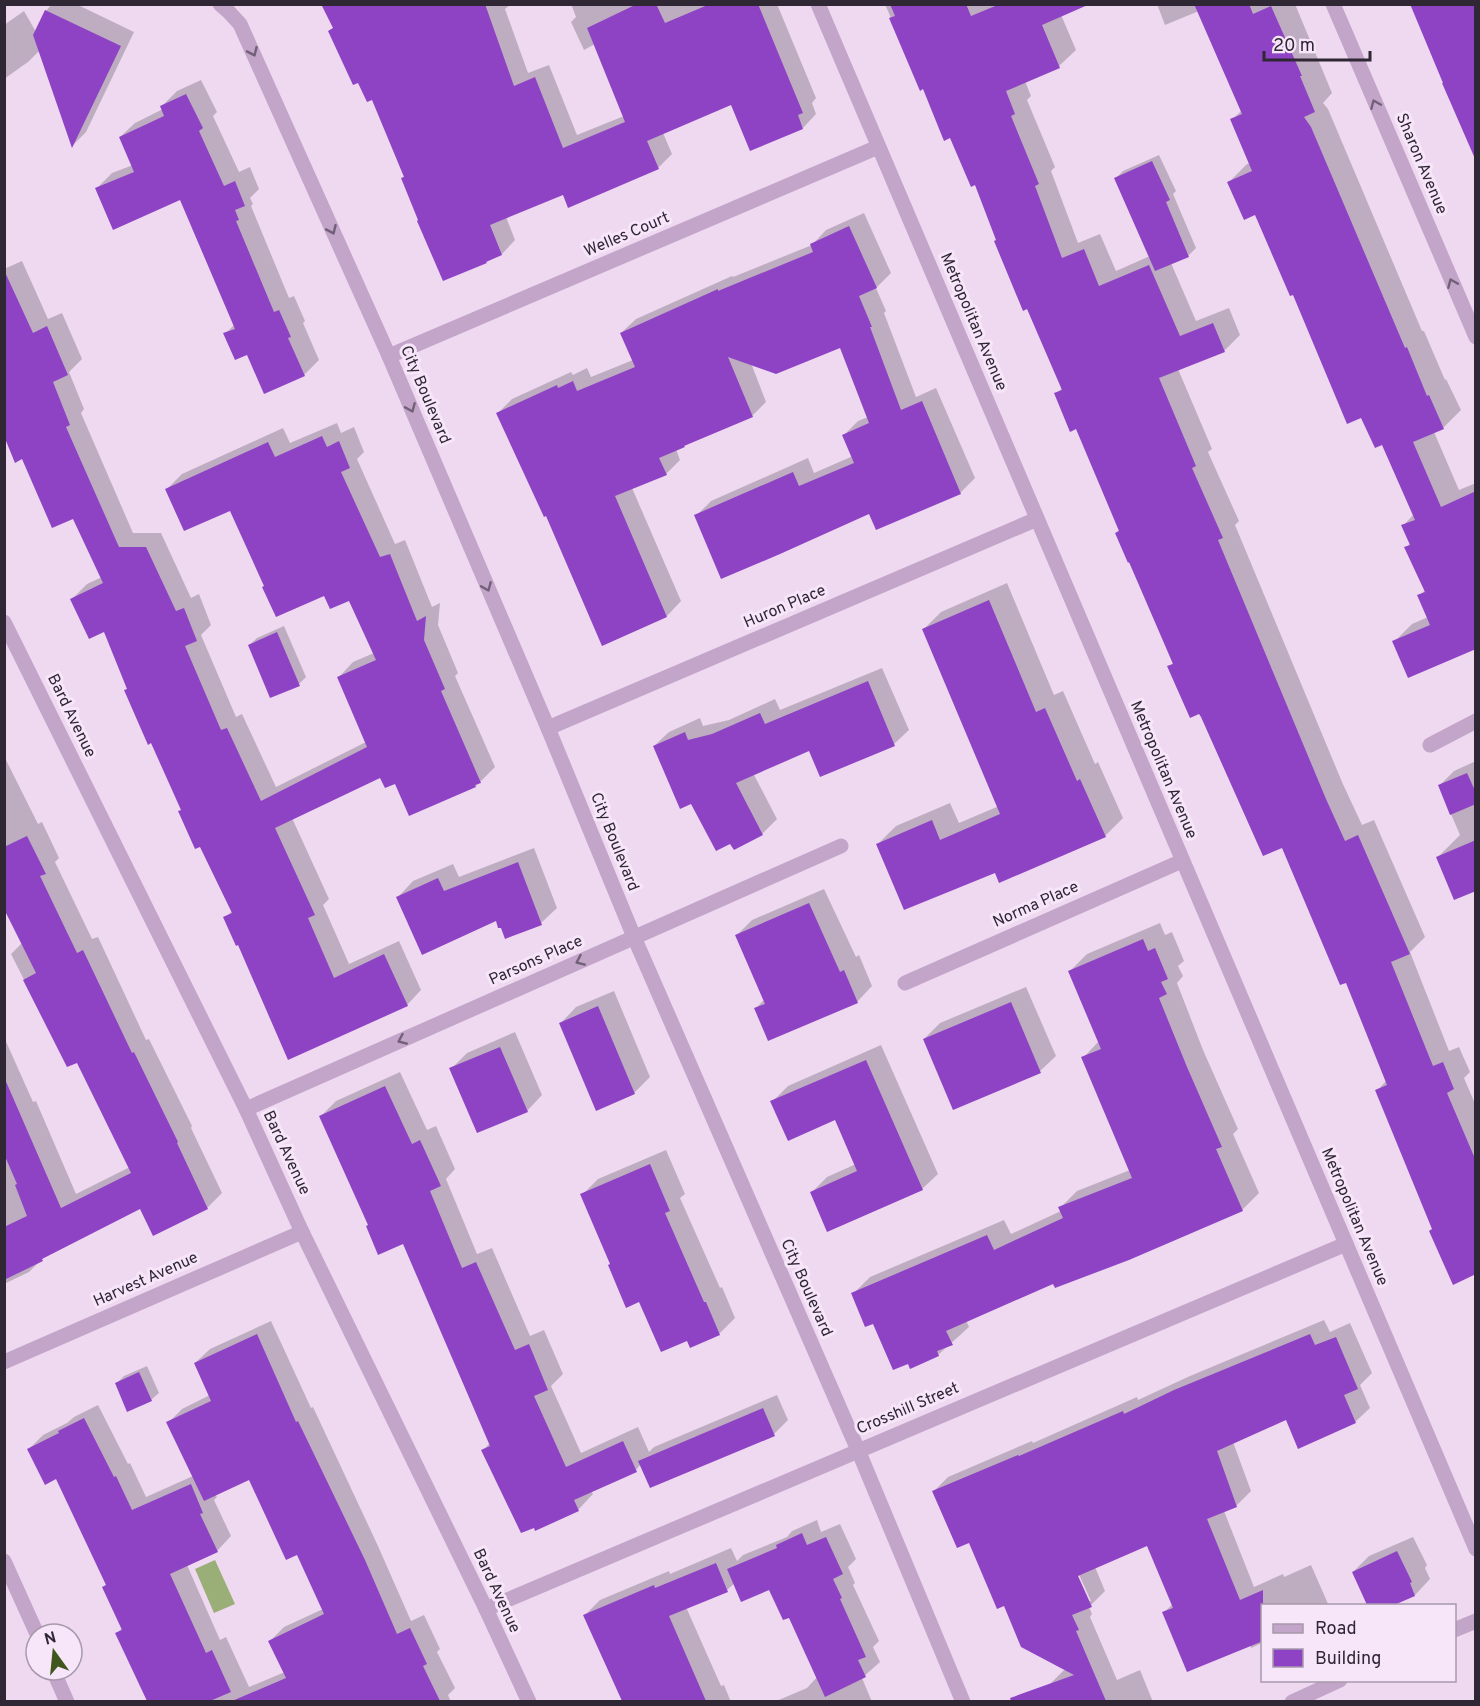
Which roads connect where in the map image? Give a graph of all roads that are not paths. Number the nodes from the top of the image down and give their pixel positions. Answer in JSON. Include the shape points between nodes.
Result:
{"nodes":[{"id":1,"x":220,"y":4,"type":"edge"},
{"id":2,"x":818,"y":4,"type":"edge"},
{"id":3,"x":1333,"y":4,"type":"edge"},
{"id":4,"x":878,"y":147,"type":"junction"},
{"id":5,"x":1476,"y":337,"type":"edge"},
{"id":6,"x":389,"y":356,"type":"junction"},
{"id":7,"x":1037,"y":519,"type":"junction"},
{"id":8,"x":4,"y":622,"type":"edge"},
{"id":9,"x":1476,"y":721,"type":"edge"},
{"id":10,"x":548,"y":729,"type":"junction"},
{"id":11,"x":1430,"y":745,"type":"dead end"},
{"id":12,"x":841,"y":846,"type":"dead end"},
{"id":13,"x":1182,"y":861,"type":"junction"},
{"id":14,"x":634,"y":937,"type":"junction"},
{"id":15,"x":905,"y":983,"type":"dead end"},
{"id":16,"x":246,"y":1109,"type":"junction"},
{"id":17,"x":302,"y":1232,"type":"junction"},
{"id":18,"x":1346,"y":1244,"type":"junction"},
{"id":19,"x":4,"y":1362,"type":"edge"},
{"id":20,"x":858,"y":1450,"type":"junction"},
{"id":21,"x":1476,"y":1549,"type":"edge"},
{"id":22,"x":4,"y":1561,"type":"edge"},
{"id":23,"x":486,"y":1609,"type":"junction"},
{"id":24,"x":1476,"y":1621,"type":"edge"},
{"id":25,"x":32,"y":1622,"type":"edge"},
{"id":26,"x":1456,"y":1630,"type":"edge"},
{"id":27,"x":58,"y":1682,"type":"edge"},
{"id":28,"x":1335,"y":1682,"type":"edge"},
{"id":29,"x":67,"y":1701,"type":"edge"},
{"id":30,"x":528,"y":1701,"type":"edge"},
{"id":31,"x":963,"y":1701,"type":"edge"},
{"id":32,"x":1292,"y":1701,"type":"edge"}],
"edges":[{"from":1,"to":6,"type":"street","name":"City Boulevard","one_way":true,"via":[[240,24]]},
{"from":2,"to":4,"type":"street","name":"Metropolitan Avenue"},
{"from":5,"to":3,"type":"street","name":"Sharon Avenue","one_way":true},
{"from":4,"to":6,"type":"street","name":"Welles Court"},
{"from":4,"to":7,"type":"street","name":"Metropolitan Avenue"},
{"from":6,"to":10,"type":"street","name":"City Boulevard","one_way":true},
{"from":7,"to":10,"type":"street","name":"Huron Place"},
{"from":7,"to":13,"type":"street","name":"Metropolitan Avenue"},
{"from":8,"to":16,"type":"street","name":"Bard Avenue"},
{"from":9,"to":11,"type":"street"},
{"from":10,"to":14,"type":"street","name":"City Boulevard"},
{"from":12,"to":14,"type":"street","name":"Parsons Place"},
{"from":13,"to":15,"type":"street","name":"Norma Place"},
{"from":13,"to":18,"type":"street","name":"Metropolitan Avenue"},
{"from":14,"to":16,"type":"street","name":"Parsons Place","one_way":true},
{"from":14,"to":20,"type":"street","name":"City Boulevard"},
{"from":16,"to":17,"type":"street","name":"Bard Avenue"},
{"from":17,"to":19,"type":"street","name":"Harvest Avenue"},
{"from":17,"to":23,"type":"street","name":"Bard Avenue"},
{"from":18,"to":20,"type":"street","name":"Crosshill Street"},
{"from":18,"to":21,"type":"street","name":"Metropolitan Avenue"},
{"from":20,"to":23,"type":"street","name":"Crosshill Street"},
{"from":20,"to":31,"type":"street","name":"City Boulevard"},
{"from":22,"to":25,"type":"street"},
{"from":23,"to":30,"type":"street","name":"Bard Avenue"},
{"from":24,"to":26,"type":"street"},
{"from":27,"to":29,"type":"street"},
{"from":28,"to":32,"type":"street"}]}
